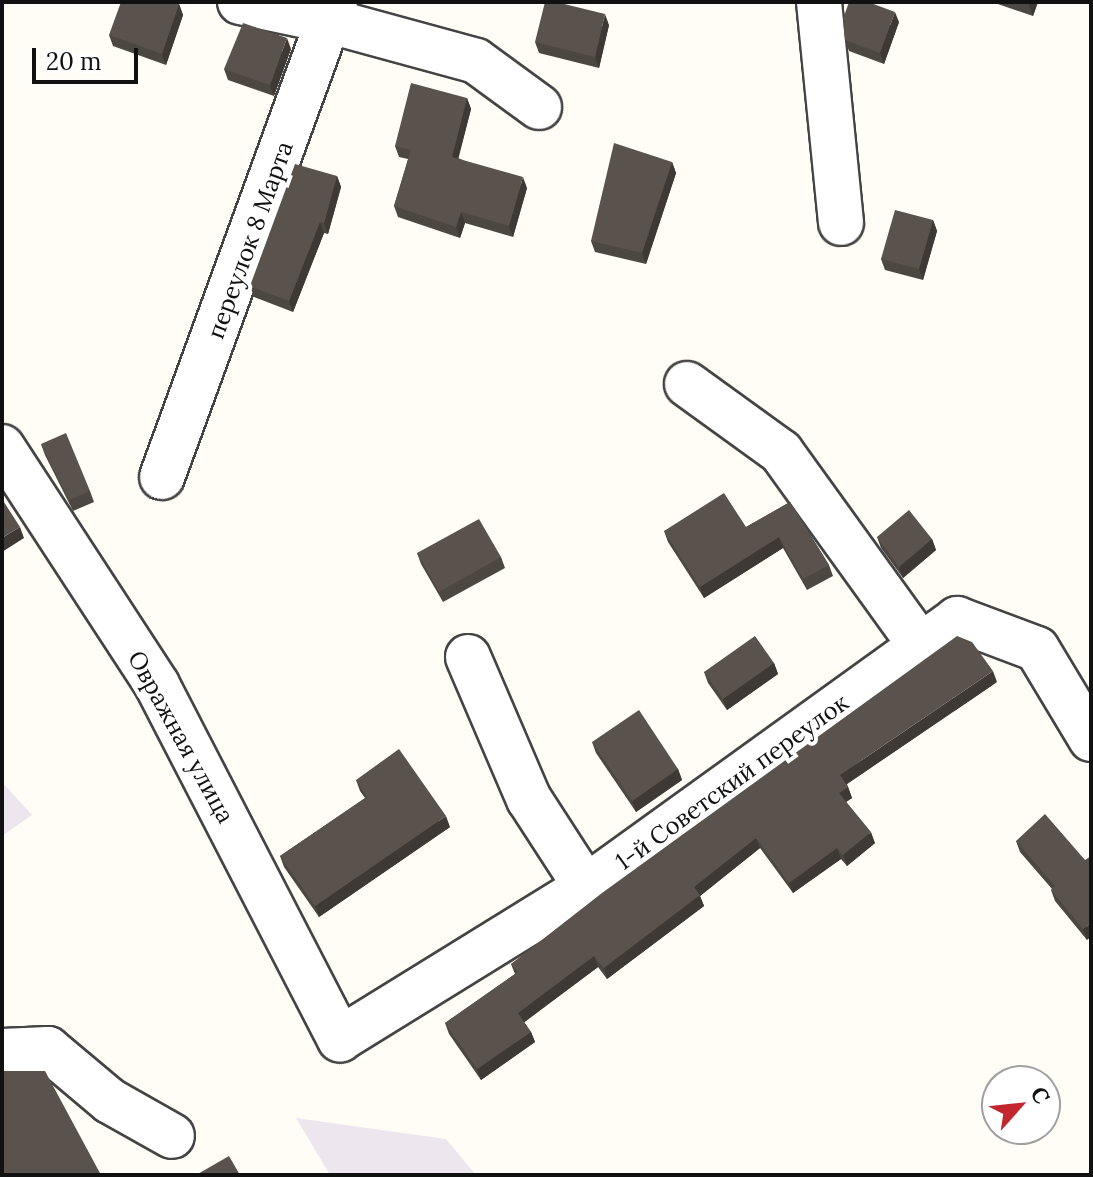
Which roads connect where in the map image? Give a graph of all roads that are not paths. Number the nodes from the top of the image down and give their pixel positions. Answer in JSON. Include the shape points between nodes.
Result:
{"nodes":[{"id":1,"x":240,"y":2,"type":"edge"},
{"id":2,"x":819,"y":2,"type":"edge"},
{"id":3,"x":332,"y":12,"type":"edge"},
{"id":4,"x":539,"y":107,"type":"dead end"},
{"id":5,"x":841,"y":223,"type":"dead end"},
{"id":6,"x":687,"y":384,"type":"dead end"},
{"id":7,"x":2,"y":447,"type":"edge"},
{"id":8,"x":162,"y":477,"type":"dead end"},
{"id":9,"x":921,"y":646,"type":"junction"},
{"id":10,"x":468,"y":657,"type":"dead end"},
{"id":11,"x":1091,"y":739,"type":"edge"},
{"id":12,"x":586,"y":887,"type":"junction"},
{"id":13,"x":340,"y":1039,"type":"joint"},
{"id":14,"x":2,"y":1051,"type":"edge"},
{"id":15,"x":172,"y":1136,"type":"dead end"}],
"edges":[{"from":1,"to":3,"type":"street"},
{"from":2,"to":5,"type":"street"},
{"from":3,"to":4,"type":"street","via":[[476,61]]},
{"from":3,"to":8,"type":"street","name":"переулок 8 Марта"},
{"from":6,"to":9,"type":"street","via":[[781,452]]},
{"from":7,"to":13,"type":"street","name":"Овражная улица","via":[[157,685]]},
{"from":9,"to":11,"type":"street","name":"1-й Советский переулок","via":[[957,619],[1037,649]]},
{"from":9,"to":12,"type":"street","name":"1-й Советский переулок"},
{"from":10,"to":12,"type":"street","via":[[529,799]]},
{"from":12,"to":13,"type":"street","name":"1-й Советский переулок"},
{"from":14,"to":15,"type":"street","via":[[48,1049],[110,1101]]}]}
